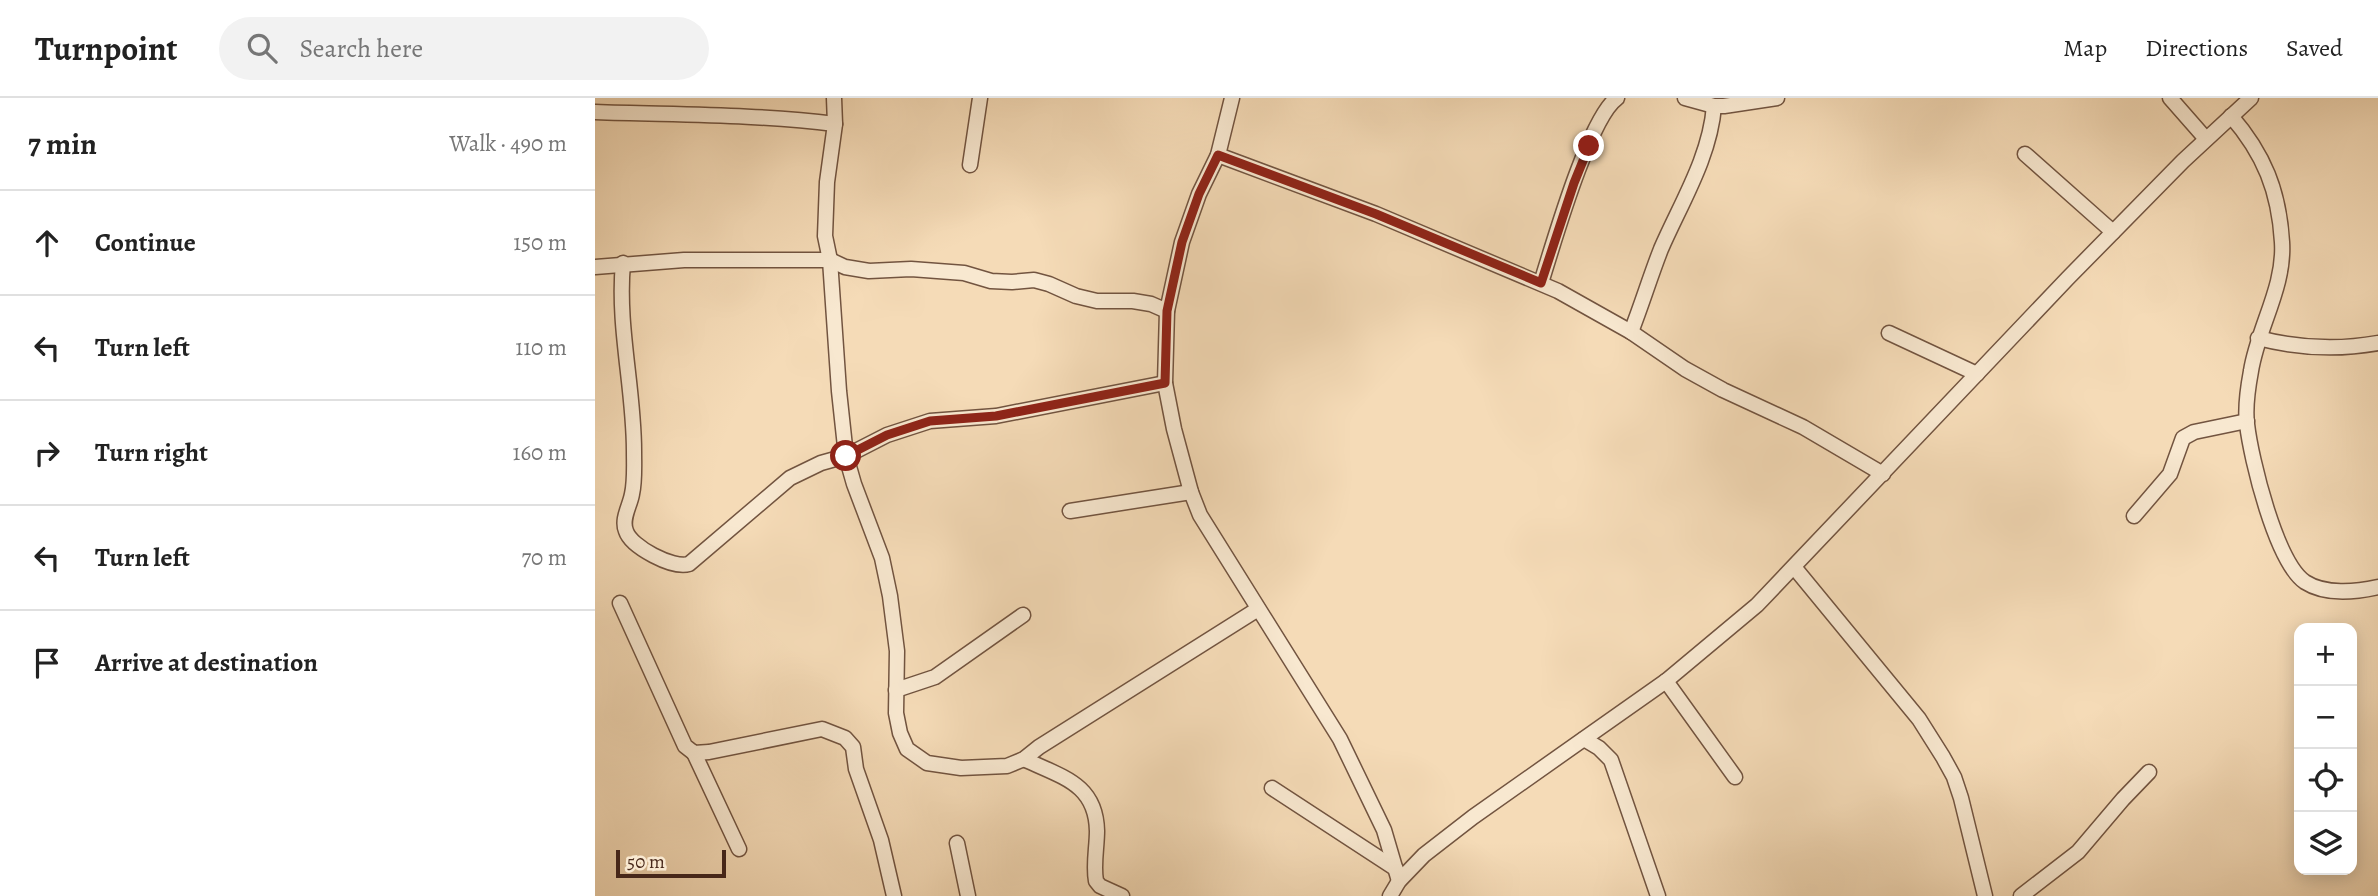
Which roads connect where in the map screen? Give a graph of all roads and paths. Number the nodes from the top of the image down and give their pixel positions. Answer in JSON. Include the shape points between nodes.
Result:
{"nodes":[{"id":1,"x":834,"y":98,"type":"edge"},
{"id":2,"x":980,"y":98,"type":"edge"},
{"id":3,"x":1232,"y":98,"type":"edge"},
{"id":4,"x":1617,"y":98,"type":"edge"},
{"id":5,"x":1685,"y":98,"type":"edge"},
{"id":6,"x":1777,"y":98,"type":"edge"},
{"id":7,"x":2169,"y":98,"type":"edge"},
{"id":8,"x":2251,"y":98,"type":"edge"},
{"id":9,"x":1714,"y":106,"type":"junction"},
{"id":10,"x":595,"y":112,"type":"edge"},
{"id":11,"x":2231,"y":116,"type":"junction"},
{"id":12,"x":835,"y":124,"type":"junction"},
{"id":13,"x":2206,"y":139,"type":"junction"},
{"id":14,"x":1218,"y":155,"type":"junction"},
{"id":15,"x":2025,"y":155,"type":"dead end"},
{"id":16,"x":970,"y":165,"type":"dead end"},
{"id":17,"x":2113,"y":232,"type":"junction"},
{"id":18,"x":830,"y":260,"type":"junction"},
{"id":19,"x":623,"y":263,"type":"junction"},
{"id":20,"x":595,"y":267,"type":"edge"},
{"id":21,"x":1541,"y":283,"type":"junction"},
{"id":22,"x":1167,"y":311,"type":"junction"},
{"id":23,"x":1631,"y":332,"type":"junction"},
{"id":24,"x":1889,"y":333,"type":"dead end"},
{"id":25,"x":2258,"y":338,"type":"junction"},
{"id":26,"x":2378,"y":343,"type":"edge"},
{"id":27,"x":1977,"y":374,"type":"junction"},
{"id":28,"x":1165,"y":383,"type":"junction"},
{"id":29,"x":2247,"y":421,"type":"junction"},
{"id":30,"x":846,"y":456,"type":"junction"},
{"id":31,"x":1883,"y":474,"type":"junction"},
{"id":32,"x":1191,"y":492,"type":"junction"},
{"id":33,"x":1070,"y":511,"type":"dead end"},
{"id":34,"x":2134,"y":516,"type":"dead end"},
{"id":35,"x":1794,"y":567,"type":"junction"},
{"id":36,"x":2378,"y":587,"type":"edge"},
{"id":37,"x":620,"y":603,"type":"dead end"},
{"id":38,"x":1258,"y":609,"type":"junction"},
{"id":39,"x":1023,"y":615,"type":"dead end"},
{"id":40,"x":1666,"y":681,"type":"junction"},
{"id":41,"x":896,"y":690,"type":"junction"},
{"id":42,"x":1584,"y":739,"type":"junction"},
{"id":43,"x":694,"y":753,"type":"junction"},
{"id":44,"x":1024,"y":759,"type":"junction"},
{"id":45,"x":2149,"y":772,"type":"dead end"},
{"id":46,"x":1735,"y":777,"type":"dead end"},
{"id":47,"x":1272,"y":788,"type":"dead end"},
{"id":48,"x":957,"y":843,"type":"dead end"},
{"id":49,"x":739,"y":849,"type":"dead end"},
{"id":50,"x":1397,"y":875,"type":"junction"},
{"id":51,"x":894,"y":896,"type":"edge"},
{"id":52,"x":968,"y":896,"type":"edge"},
{"id":53,"x":1122,"y":896,"type":"edge"},
{"id":54,"x":1390,"y":896,"type":"edge"},
{"id":55,"x":1658,"y":896,"type":"edge"},
{"id":56,"x":1985,"y":896,"type":"edge"},
{"id":57,"x":2021,"y":896,"type":"edge"}],
"edges":[{"from":1,"to":12,"type":"street"},
{"from":2,"to":16,"type":"street"},
{"from":3,"to":14,"type":"street"},
{"from":4,"to":21,"type":"street","via":[[1603,113],[1574,183]]},
{"from":5,"to":9,"type":"street"},
{"from":6,"to":9,"type":"street"},
{"from":7,"to":13,"type":"street"},
{"from":8,"to":11,"type":"street"},
{"from":9,"to":23,"type":"street","via":[[1695,177],[1661,250]]},
{"from":10,"to":12,"type":"street","via":[[778,117]]},
{"from":11,"to":13,"type":"street"},
{"from":11,"to":25,"type":"street","via":[[2252,140],[2278,202],[2283,244],[2278,278]]},
{"from":12,"to":18,"type":"street","via":[[826,198]]},
{"from":13,"to":17,"type":"street"},
{"from":14,"to":21,"type":"street"},
{"from":14,"to":22,"type":"street","via":[[1182,242]]},
{"from":15,"to":17,"type":"street"},
{"from":17,"to":27,"type":"street"},
{"from":18,"to":19,"type":"street"},
{"from":18,"to":22,"type":"street","via":[[869,271],[911,269],[964,273],[991,281],[1034,281],[1097,301],[1133,301]]},
{"from":18,"to":30,"type":"street"},
{"from":19,"to":20,"type":"street"},
{"from":19,"to":30,"type":"street","via":[[623,329],[634,447],[632,493],[624,522],[631,540],[676,566],[689,564],[790,478]]},
{"from":21,"to":23,"type":"street"},
{"from":22,"to":28,"type":"street"},
{"from":23,"to":31,"type":"street","via":[[1685,369],[1803,427]]},
{"from":24,"to":27,"type":"street"},
{"from":25,"to":26,"type":"street","via":[[2280,344],[2350,348]]},
{"from":25,"to":29,"type":"street"},
{"from":27,"to":31,"type":"street"},
{"from":28,"to":30,"type":"street","via":[[996,416],[930,421],[887,435]]},
{"from":28,"to":32,"type":"street"},
{"from":29,"to":34,"type":"street","via":[[2183,438],[2169,474]]},
{"from":29,"to":36,"type":"street","via":[[2254,467],[2272,526],[2304,581],[2325,590]]},
{"from":30,"to":41,"type":"street","via":[[882,558],[897,651]]},
{"from":31,"to":35,"type":"street"},
{"from":32,"to":33,"type":"street"},
{"from":32,"to":38,"type":"street","via":[[1205,525]]},
{"from":35,"to":40,"type":"street","via":[[1757,605]]},
{"from":35,"to":56,"type":"street","via":[[1920,719],[1943,757],[1961,798]]},
{"from":37,"to":43,"type":"street","via":[[685,746]]},
{"from":38,"to":44,"type":"street"},
{"from":38,"to":50,"type":"street","via":[[1340,739],[1384,830]]},
{"from":39,"to":41,"type":"street","via":[[935,677]]},
{"from":40,"to":42,"type":"street"},
{"from":40,"to":46,"type":"street"},
{"from":41,"to":44,"type":"street","via":[[896,713],[907,749],[927,763],[987,768]]},
{"from":42,"to":50,"type":"street"},
{"from":42,"to":55,"type":"street","via":[[1611,760]]},
{"from":43,"to":49,"type":"street"},
{"from":43,"to":51,"type":"street","via":[[822,729],[845,738],[853,747]]},
{"from":44,"to":53,"type":"street","via":[[1085,791],[1097,828],[1096,881]]},
{"from":45,"to":57,"type":"street","via":[[2078,852]]},
{"from":47,"to":50,"type":"street"},
{"from":48,"to":52,"type":"street"},
{"from":50,"to":54,"type":"street"}]}
